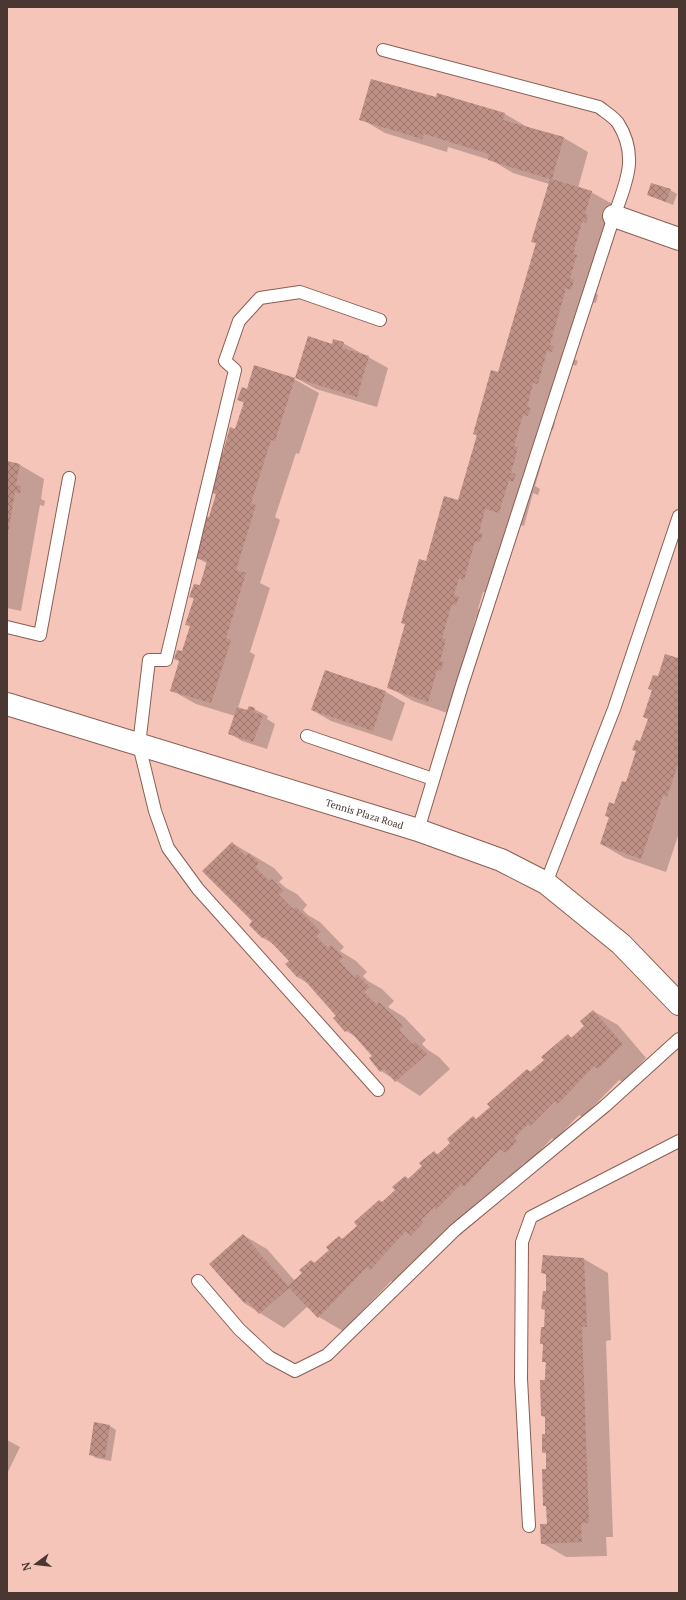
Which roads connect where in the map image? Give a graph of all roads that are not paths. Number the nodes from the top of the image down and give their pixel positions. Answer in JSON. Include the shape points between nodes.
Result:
{"nodes":[{"id":1,"x":383,"y":50,"type":"dead end"},
{"id":2,"x":614,"y":216,"type":"junction"},
{"id":3,"x":679,"y":239,"type":"edge"},
{"id":4,"x":380,"y":320,"type":"dead end"},
{"id":5,"x":68,"y":478,"type":"dead end"},
{"id":6,"x":679,"y":516,"type":"edge"},
{"id":7,"x":7,"y":627,"type":"edge"},
{"id":8,"x":7,"y":704,"type":"edge"},
{"id":9,"x":307,"y":736,"type":"dead end"},
{"id":10,"x":139,"y":745,"type":"junction"},
{"id":11,"x":433,"y":779,"type":"junction"},
{"id":12,"x":418,"y":830,"type":"junction"},
{"id":13,"x":546,"y":883,"type":"junction"},
{"id":14,"x":679,"y":1004,"type":"edge"},
{"id":15,"x":679,"y":1040,"type":"edge"},
{"id":16,"x":378,"y":1090,"type":"dead end"},
{"id":17,"x":679,"y":1141,"type":"edge"},
{"id":18,"x":198,"y":1282,"type":"dead end"},
{"id":19,"x":530,"y":1526,"type":"dead end"}],
"edges":[{"from":1,"to":2,"type":"lane","via":[[599,107],[617,122],[626,141],[630,159],[627,183]]},
{"from":2,"to":3,"type":"street"},
{"from":2,"to":11,"type":"lane"},
{"from":4,"to":10,"type":"lane","via":[[300,292],[260,298],[239,321],[225,361],[235,370],[166,660],[149,660]]},
{"from":5,"to":7,"type":"lane","via":[[40,635]]},
{"from":6,"to":13,"type":"lane","via":[[614,709]]},
{"from":8,"to":10,"type":"street","name":"Tennis Plaza Road"},
{"from":9,"to":11,"type":"lane"},
{"from":10,"to":12,"type":"street","name":"Tennis Plaza Road"},
{"from":10,"to":16,"type":"lane","via":[[155,812],[168,848],[198,889]]},
{"from":11,"to":12,"type":"lane"},
{"from":12,"to":13,"type":"street","name":"Tennis Plaza Road","via":[[501,860]]},
{"from":13,"to":14,"type":"street","name":"Tennis Plaza Road","via":[[621,944]]},
{"from":15,"to":18,"type":"lane","via":[[605,1106],[455,1230],[327,1355],[296,1371],[269,1357],[239,1329]]},
{"from":17,"to":19,"type":"lane","via":[[531,1217],[522,1242],[521,1372]]}]}
